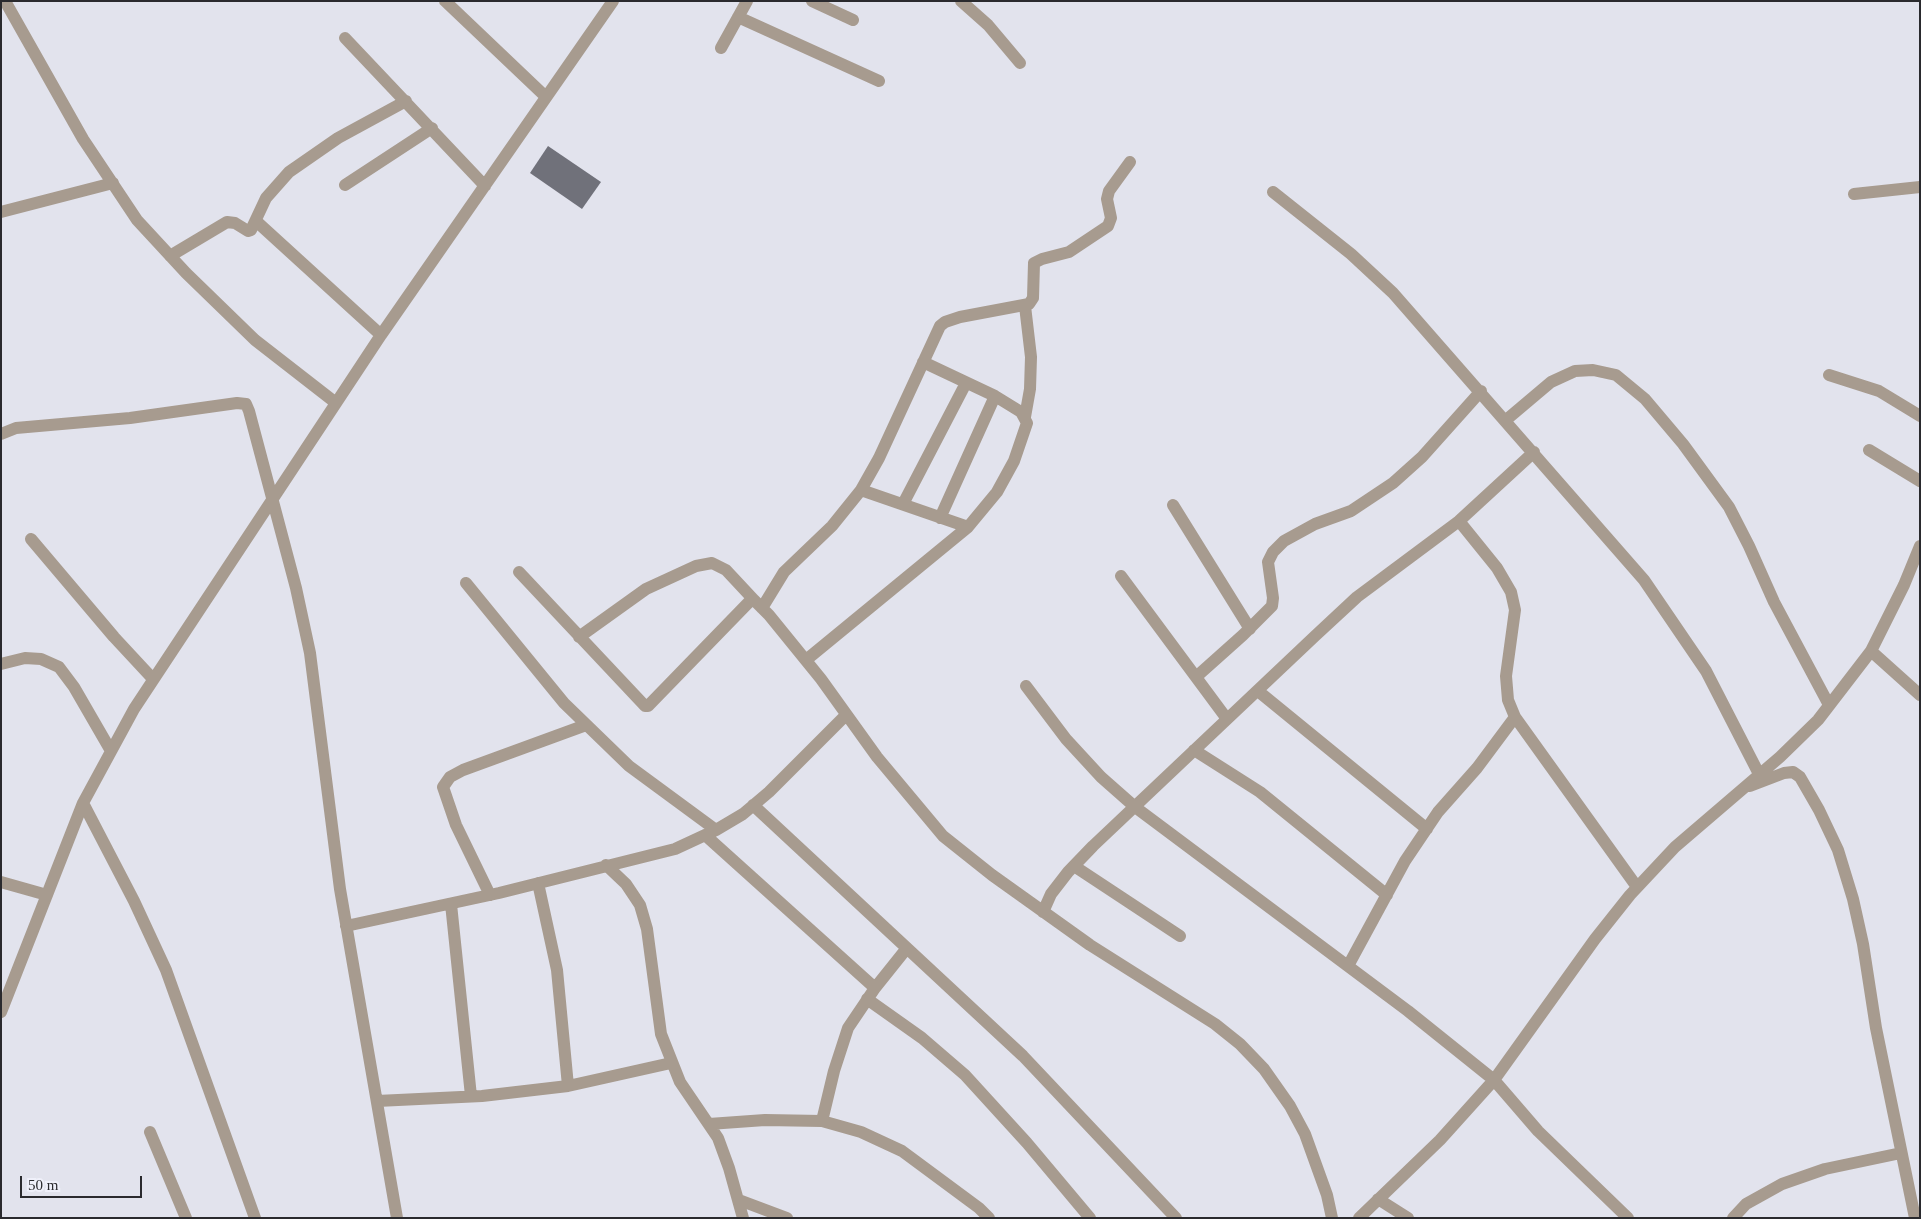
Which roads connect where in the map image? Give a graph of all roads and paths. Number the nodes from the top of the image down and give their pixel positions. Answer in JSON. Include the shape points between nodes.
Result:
{"nodes":[{"id":1,"x":3,"y":1,"type":"edge"},
{"id":2,"x":446,"y":1,"type":"edge"},
{"id":3,"x":613,"y":1,"type":"edge"},
{"id":4,"x":747,"y":1,"type":"edge"},
{"id":5,"x":812,"y":1,"type":"edge"},
{"id":6,"x":961,"y":1,"type":"edge"},
{"id":7,"x":738,"y":17,"type":"junction"},
{"id":8,"x":853,"y":20,"type":"dead end"},
{"id":9,"x":345,"y":38,"type":"dead end"},
{"id":10,"x":721,"y":48,"type":"dead end"},
{"id":11,"x":1020,"y":63,"type":"dead end"},
{"id":12,"x":880,"y":81,"type":"dead end"},
{"id":13,"x":546,"y":98,"type":"junction"},
{"id":14,"x":406,"y":101,"type":"junction"},
{"id":15,"x":432,"y":128,"type":"junction"},
{"id":16,"x":1130,"y":162,"type":"dead end"},
{"id":17,"x":113,"y":184,"type":"junction"},
{"id":18,"x":345,"y":185,"type":"dead end"},
{"id":19,"x":485,"y":186,"type":"junction"},
{"id":20,"x":1920,"y":187,"type":"edge"},
{"id":21,"x":1272,"y":192,"type":"dead end"},
{"id":22,"x":1854,"y":194,"type":"dead end"},
{"id":23,"x":1,"y":212,"type":"edge"},
{"id":24,"x":256,"y":221,"type":"junction"},
{"id":25,"x":170,"y":256,"type":"junction"},
{"id":26,"x":1025,"y":306,"type":"junction"},
{"id":27,"x":381,"y":335,"type":"junction"},
{"id":28,"x":923,"y":362,"type":"junction"},
{"id":29,"x":1829,"y":375,"type":"dead end"},
{"id":30,"x":966,"y":382,"type":"junction"},
{"id":31,"x":1481,"y":392,"type":"junction"},
{"id":32,"x":995,"y":396,"type":"junction"},
{"id":33,"x":336,"y":403,"type":"junction"},
{"id":34,"x":1920,"y":416,"type":"edge"},
{"id":35,"x":1025,"y":417,"type":"junction"},
{"id":36,"x":1506,"y":420,"type":"junction"},
{"id":37,"x":1,"y":434,"type":"edge"},
{"id":38,"x":1869,"y":450,"type":"dead end"},
{"id":39,"x":1534,"y":452,"type":"junction"},
{"id":40,"x":1920,"y":481,"type":"edge"},
{"id":41,"x":862,"y":490,"type":"junction"},
{"id":42,"x":273,"y":498,"type":"junction"},
{"id":43,"x":902,"y":504,"type":"junction"},
{"id":44,"x":1173,"y":504,"type":"dead end"},
{"id":45,"x":940,"y":518,"type":"junction"},
{"id":46,"x":1459,"y":521,"type":"junction"},
{"id":47,"x":968,"y":528,"type":"junction"},
{"id":48,"x":31,"y":539,"type":"dead end"},
{"id":49,"x":1920,"y":546,"type":"edge"},
{"id":50,"x":519,"y":572,"type":"dead end"},
{"id":51,"x":1121,"y":576,"type":"dead end"},
{"id":52,"x":466,"y":583,"type":"dead end"},
{"id":53,"x":758,"y":604,"type":"junction"},
{"id":54,"x":1250,"y":629,"type":"junction"},
{"id":55,"x":580,"y":637,"type":"junction"},
{"id":56,"x":1871,"y":651,"type":"junction"},
{"id":57,"x":806,"y":660,"type":"junction"},
{"id":58,"x":1,"y":664,"type":"edge"},
{"id":59,"x":1196,"y":677,"type":"junction"},
{"id":60,"x":153,"y":679,"type":"junction"},
{"id":61,"x":1026,"y":686,"type":"dead end"},
{"id":62,"x":1258,"y":691,"type":"junction"},
{"id":63,"x":1919,"y":693,"type":"edge"},
{"id":64,"x":1830,"y":705,"type":"junction"},
{"id":65,"x":846,"y":715,"type":"junction"},
{"id":66,"x":1515,"y":718,"type":"junction"},
{"id":67,"x":1227,"y":719,"type":"junction"},
{"id":68,"x":586,"y":725,"type":"junction"},
{"id":69,"x":1194,"y":750,"type":"junction"},
{"id":70,"x":111,"y":751,"type":"junction"},
{"id":71,"x":1759,"y":774,"type":"junction"},
{"id":72,"x":1739,"y":789,"type":"junction"},
{"id":73,"x":83,"y":803,"type":"junction"},
{"id":74,"x":753,"y":805,"type":"junction"},
{"id":75,"x":1135,"y":807,"type":"junction"},
{"id":76,"x":1427,"y":829,"type":"junction"},
{"id":77,"x":711,"y":833,"type":"junction"},
{"id":78,"x":606,"y":865,"type":"junction"},
{"id":79,"x":1074,"y":866,"type":"junction"},
{"id":80,"x":1,"y":882,"type":"edge"},
{"id":81,"x":538,"y":883,"type":"junction"},
{"id":82,"x":1637,"y":887,"type":"junction"},
{"id":83,"x":1387,"y":894,"type":"junction"},
{"id":84,"x":47,"y":895,"type":"junction"},
{"id":85,"x":490,"y":895,"type":"junction"},
{"id":86,"x":451,"y":904,"type":"junction"},
{"id":87,"x":1043,"y":912,"type":"junction"},
{"id":88,"x":346,"y":926,"type":"junction"},
{"id":89,"x":1180,"y":936,"type":"dead end"},
{"id":90,"x":907,"y":948,"type":"junction"},
{"id":91,"x":1348,"y":966,"type":"junction"},
{"id":92,"x":875,"y":988,"type":"junction"},
{"id":93,"x":867,"y":1000,"type":"junction"},
{"id":94,"x":1,"y":1012,"type":"edge"},
{"id":95,"x":671,"y":1063,"type":"junction"},
{"id":96,"x":1494,"y":1080,"type":"junction"},
{"id":97,"x":568,"y":1086,"type":"junction"},
{"id":98,"x":472,"y":1096,"type":"junction"},
{"id":99,"x":377,"y":1101,"type":"junction"},
{"id":100,"x":822,"y":1121,"type":"junction"},
{"id":101,"x":709,"y":1124,"type":"junction"},
{"id":102,"x":150,"y":1132,"type":"dead end"},
{"id":103,"x":1901,"y":1153,"type":"junction"},
{"id":104,"x":1915,"y":1194,"type":"edge"},
{"id":105,"x":1378,"y":1199,"type":"junction"},
{"id":106,"x":739,"y":1200,"type":"junction"},
{"id":107,"x":186,"y":1218,"type":"edge"},
{"id":108,"x":255,"y":1218,"type":"edge"},
{"id":109,"x":397,"y":1218,"type":"edge"},
{"id":110,"x":742,"y":1218,"type":"edge"},
{"id":111,"x":787,"y":1218,"type":"edge"},
{"id":112,"x":988,"y":1218,"type":"edge"},
{"id":113,"x":1090,"y":1218,"type":"edge"},
{"id":114,"x":1176,"y":1218,"type":"edge"},
{"id":115,"x":1332,"y":1218,"type":"edge"},
{"id":116,"x":1359,"y":1218,"type":"edge"},
{"id":117,"x":1408,"y":1218,"type":"edge"},
{"id":118,"x":1628,"y":1218,"type":"edge"},
{"id":119,"x":1732,"y":1218,"type":"edge"},
{"id":120,"x":1915,"y":1218,"type":"edge"}],
"edges":[{"from":1,"to":17,"type":"street","via":[[83,139]]},
{"from":2,"to":13,"type":"street"},
{"from":3,"to":13,"type":"street"},
{"from":4,"to":7,"type":"street"},
{"from":5,"to":8,"type":"street"},
{"from":6,"to":11,"type":"street","via":[[988,25]]},
{"from":7,"to":10,"type":"street"},
{"from":7,"to":12,"type":"street"},
{"from":9,"to":14,"type":"street"},
{"from":13,"to":19,"type":"street"},
{"from":14,"to":15,"type":"street"},
{"from":14,"to":24,"type":"street","via":[[338,138],[289,172],[266,198]]},
{"from":15,"to":18,"type":"street"},
{"from":15,"to":19,"type":"street"},
{"from":16,"to":26,"type":"street","via":[[1109,191],[1110,223],[1069,252],[1034,262],[1032,298]]},
{"from":17,"to":23,"type":"street"},
{"from":17,"to":25,"type":"street","via":[[137,220]]},
{"from":19,"to":27,"type":"street"},
{"from":20,"to":22,"type":"street"},
{"from":21,"to":31,"type":"street","via":[[1351,254],[1393,293]]},
{"from":24,"to":25,"type":"street","via":[[248,231],[235,223],[222,224]]},
{"from":24,"to":27,"type":"street"},
{"from":25,"to":33,"type":"street","via":[[255,340]]},
{"from":26,"to":28,"type":"street","via":[[945,322],[935,334]]},
{"from":26,"to":35,"type":"street","via":[[1031,357]]},
{"from":27,"to":33,"type":"street"},
{"from":28,"to":30,"type":"street"},
{"from":28,"to":41,"type":"street"},
{"from":29,"to":34,"type":"street","via":[[1879,391]]},
{"from":30,"to":32,"type":"street"},
{"from":30,"to":43,"type":"street"},
{"from":31,"to":36,"type":"street"},
{"from":31,"to":54,"type":"street","via":[[1422,457],[1393,483],[1351,511],[1298,532],[1272,552],[1268,562],[1272,606]]},
{"from":32,"to":35,"type":"street"},
{"from":32,"to":45,"type":"street"},
{"from":33,"to":42,"type":"street"},
{"from":35,"to":47,"type":"street","via":[[1025,430],[1014,461],[997,492]]},
{"from":36,"to":39,"type":"street"},
{"from":36,"to":64,"type":"street","via":[[1551,382],[1575,371],[1593,370],[1616,376],[1645,399],[1729,507],[1778,610]]},
{"from":37,"to":42,"type":"street","via":[[16,428],[246,404]]},
{"from":38,"to":40,"type":"street"},
{"from":39,"to":46,"type":"street"},
{"from":39,"to":71,"type":"street","via":[[1644,580],[1706,671]]},
{"from":41,"to":43,"type":"street"},
{"from":41,"to":53,"type":"street"},
{"from":42,"to":60,"type":"street"},
{"from":42,"to":88,"type":"street","via":[[310,653]]},
{"from":43,"to":45,"type":"street"},
{"from":44,"to":54,"type":"street"},
{"from":45,"to":47,"type":"street"},
{"from":46,"to":62,"type":"street","via":[[1357,597]]},
{"from":46,"to":66,"type":"street","via":[[1497,568],[1511,592],[1515,610],[1506,676],[1508,700]]},
{"from":47,"to":57,"type":"street","via":[[889,589]]},
{"from":48,"to":60,"type":"street"},
{"from":49,"to":56,"type":"street"},
{"from":50,"to":55,"type":"street"},
{"from":51,"to":59,"type":"street"},
{"from":52,"to":68,"type":"street","via":[[564,704]]},
{"from":53,"to":55,"type":"street","via":[[726,570],[712,563],[696,566],[646,589]]},
{"from":53,"to":55,"type":"street","via":[[750,601],[648,706]]},
{"from":53,"to":57,"type":"street"},
{"from":54,"to":59,"type":"street"},
{"from":56,"to":63,"type":"street"},
{"from":56,"to":64,"type":"street"},
{"from":57,"to":65,"type":"street"},
{"from":58,"to":70,"type":"street","via":[[25,658],[41,659],[59,667]]},
{"from":59,"to":67,"type":"street"},
{"from":60,"to":70,"type":"street"},
{"from":61,"to":75,"type":"street","via":[[1066,739]]},
{"from":62,"to":67,"type":"street"},
{"from":62,"to":76,"type":"street"},
{"from":64,"to":71,"type":"street"},
{"from":65,"to":74,"type":"street"},
{"from":65,"to":87,"type":"street","via":[[943,836]]},
{"from":66,"to":76,"type":"street"},
{"from":66,"to":82,"type":"street"},
{"from":67,"to":69,"type":"street"},
{"from":68,"to":77,"type":"street","via":[[629,766]]},
{"from":68,"to":85,"type":"street","via":[[463,770],[450,777],[443,786],[456,825]]},
{"from":69,"to":75,"type":"street"},
{"from":69,"to":83,"type":"street","via":[[1260,792]]},
{"from":70,"to":73,"type":"street"},
{"from":71,"to":72,"type":"street"},
{"from":72,"to":82,"type":"street","via":[[1675,847]]},
{"from":72,"to":103,"type":"street","via":[[1793,772],[1800,777],[1838,850],[1853,899]]},
{"from":73,"to":84,"type":"street"},
{"from":73,"to":108,"type":"street","via":[[166,970]]},
{"from":74,"to":77,"type":"street"},
{"from":74,"to":90,"type":"street"},
{"from":75,"to":79,"type":"street"},
{"from":75,"to":91,"type":"street"},
{"from":76,"to":83,"type":"street"},
{"from":77,"to":78,"type":"street","via":[[675,849]]},
{"from":77,"to":92,"type":"street"},
{"from":78,"to":81,"type":"street"},
{"from":78,"to":95,"type":"street","via":[[626,884],[640,905],[647,929],[661,1034]]},
{"from":79,"to":87,"type":"street","via":[[1052,894]]},
{"from":79,"to":89,"type":"street"},
{"from":80,"to":84,"type":"street"},
{"from":81,"to":85,"type":"street"},
{"from":81,"to":97,"type":"street","via":[[557,970]]},
{"from":82,"to":96,"type":"street","via":[[1595,939]]},
{"from":83,"to":91,"type":"street"},
{"from":84,"to":94,"type":"street"},
{"from":85,"to":86,"type":"street"},
{"from":86,"to":88,"type":"street"},
{"from":86,"to":98,"type":"street"},
{"from":87,"to":115,"type":"street","via":[[1090,946],[1215,1024],[1264,1069],[1305,1134]]},
{"from":88,"to":99,"type":"street"},
{"from":90,"to":92,"type":"street"},
{"from":90,"to":114,"type":"street","via":[[1023,1056]]},
{"from":91,"to":96,"type":"street"},
{"from":92,"to":93,"type":"street"},
{"from":93,"to":100,"type":"street","via":[[848,1028]]},
{"from":93,"to":113,"type":"street","via":[[922,1038],[965,1076],[1027,1142]]},
{"from":95,"to":97,"type":"street"},
{"from":95,"to":101,"type":"street"},
{"from":96,"to":105,"type":"street","via":[[1440,1140]]},
{"from":96,"to":118,"type":"street","via":[[1538,1131]]},
{"from":97,"to":98,"type":"street"},
{"from":98,"to":99,"type":"street"},
{"from":99,"to":109,"type":"street"},
{"from":100,"to":101,"type":"street","via":[[765,1120]]},
{"from":100,"to":112,"type":"street","via":[[861,1132],[902,1150]]},
{"from":101,"to":106,"type":"street","via":[[718,1138]]},
{"from":102,"to":107,"type":"street"},
{"from":103,"to":104,"type":"street"},
{"from":103,"to":119,"type":"street","via":[[1825,1169],[1782,1184],[1746,1204]]},
{"from":104,"to":120,"type":"street"},
{"from":105,"to":116,"type":"street"},
{"from":105,"to":117,"type":"street"},
{"from":106,"to":110,"type":"street"},
{"from":106,"to":111,"type":"street"}]}
